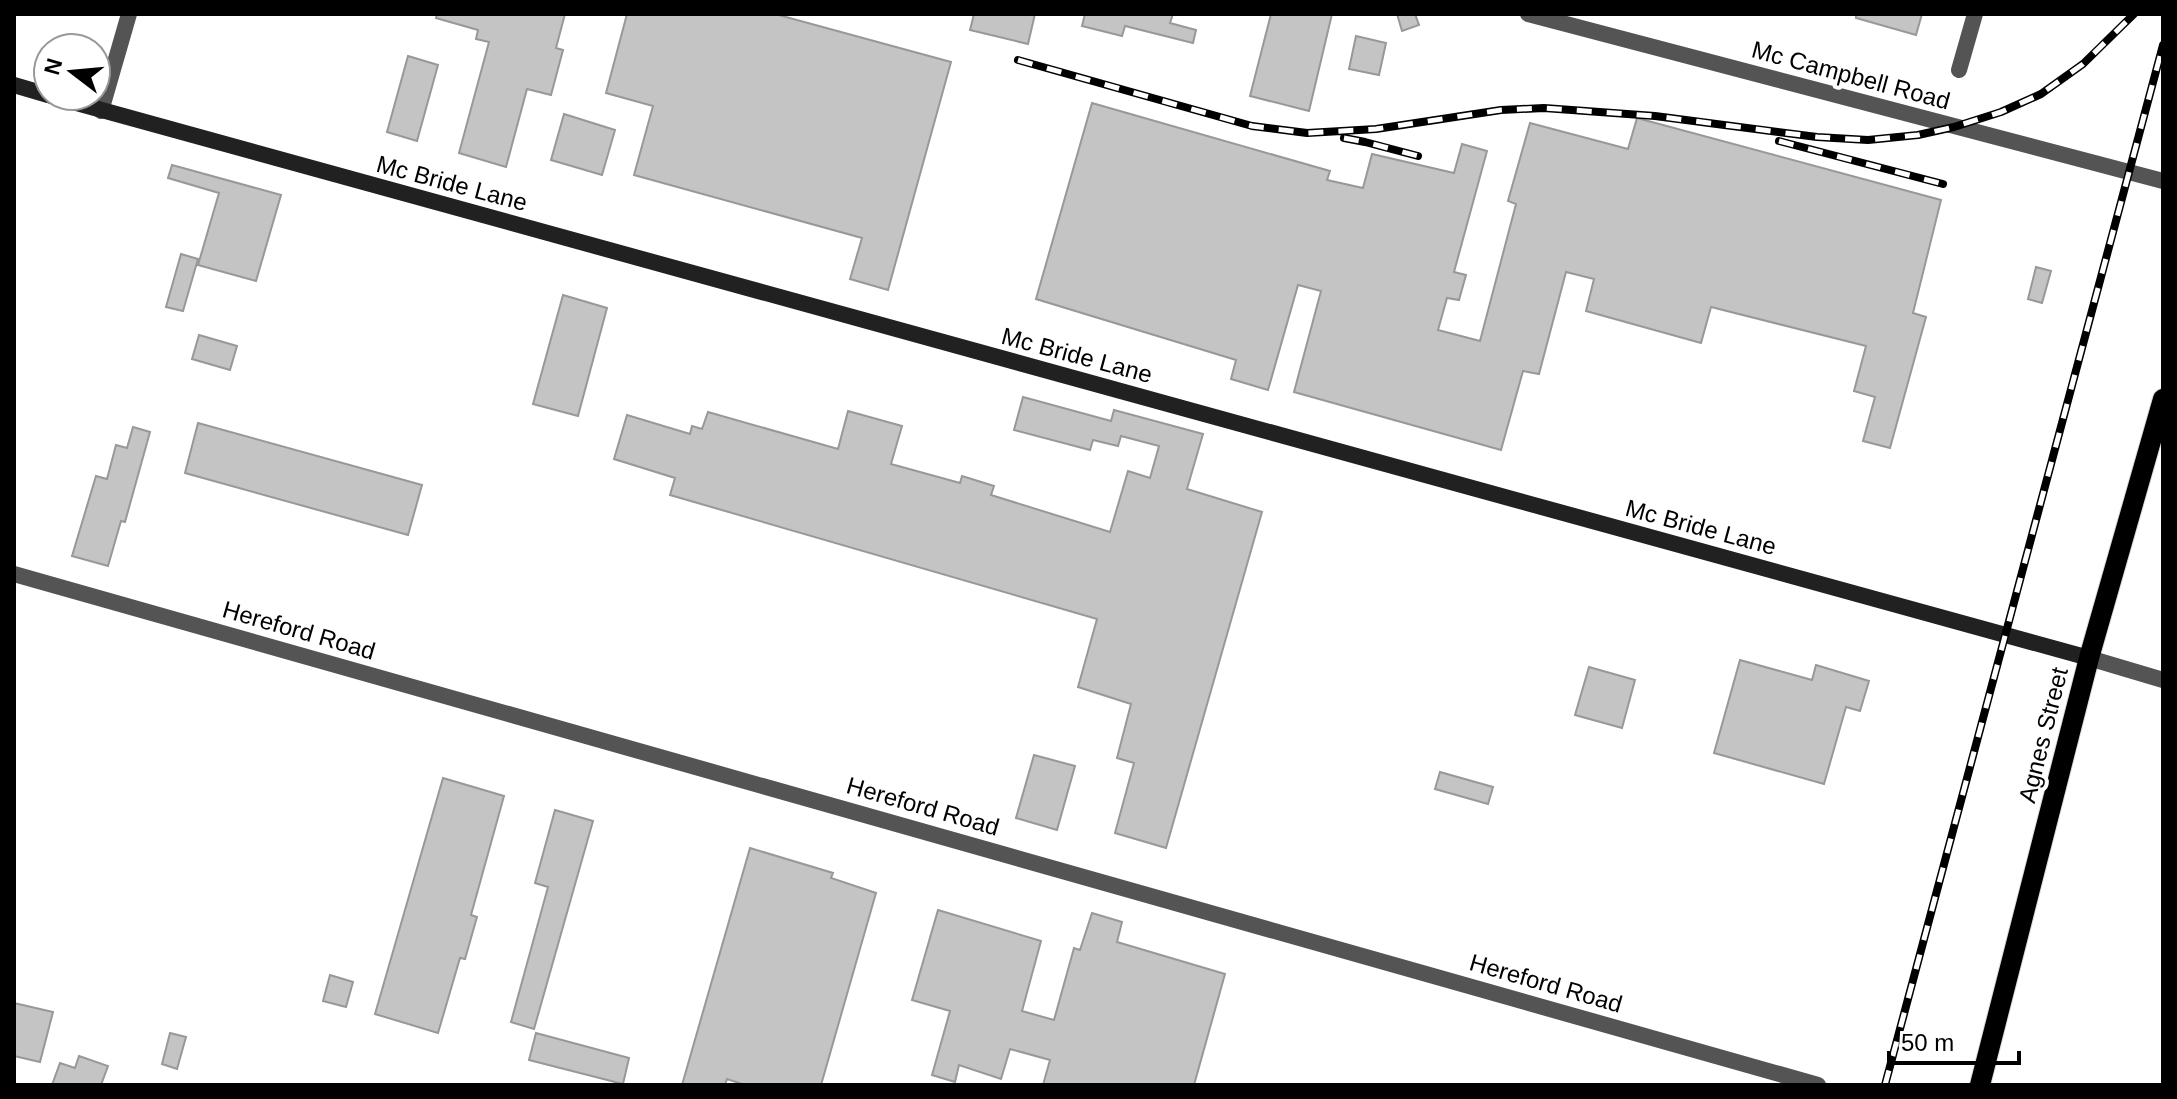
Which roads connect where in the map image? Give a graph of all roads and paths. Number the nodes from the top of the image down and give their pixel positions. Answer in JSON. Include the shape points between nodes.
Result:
{"nodes":[{"id":1,"x":129,"y":14,"type":"edge"},
{"id":2,"x":1528,"y":14,"type":"edge"},
{"id":3,"x":1975,"y":14,"type":"edge"},
{"id":4,"x":1959,"y":70,"type":"dead end"},
{"id":5,"x":112,"y":73,"type":"edge"},
{"id":6,"x":105,"y":112,"type":"edge"},
{"id":7,"x":2163,"y":181,"type":"edge"},
{"id":8,"x":2163,"y":399,"type":"edge"},
{"id":9,"x":14,"y":574,"type":"edge"},
{"id":10,"x":2089,"y":658,"type":"junction"},
{"id":11,"x":2163,"y":680,"type":"edge"},
{"id":12,"x":1818,"y":1085,"type":"edge"},
{"id":13,"x":1980,"y":1085,"type":"edge"}],
"edges":[{"from":1,"to":5,"type":"street"},
{"from":2,"to":7,"type":"street","name":"Mc Campbell Road"},
{"from":3,"to":4,"type":"street"},
{"from":6,"to":10,"type":"street","name":"Mc Bride Lane"},
{"from":8,"to":10,"type":"main road","name":"Agnes Street"},
{"from":9,"to":12,"type":"street","name":"Hereford Road"},
{"from":10,"to":11,"type":"street"},
{"from":10,"to":13,"type":"main road","name":"Agnes Street"}]}
